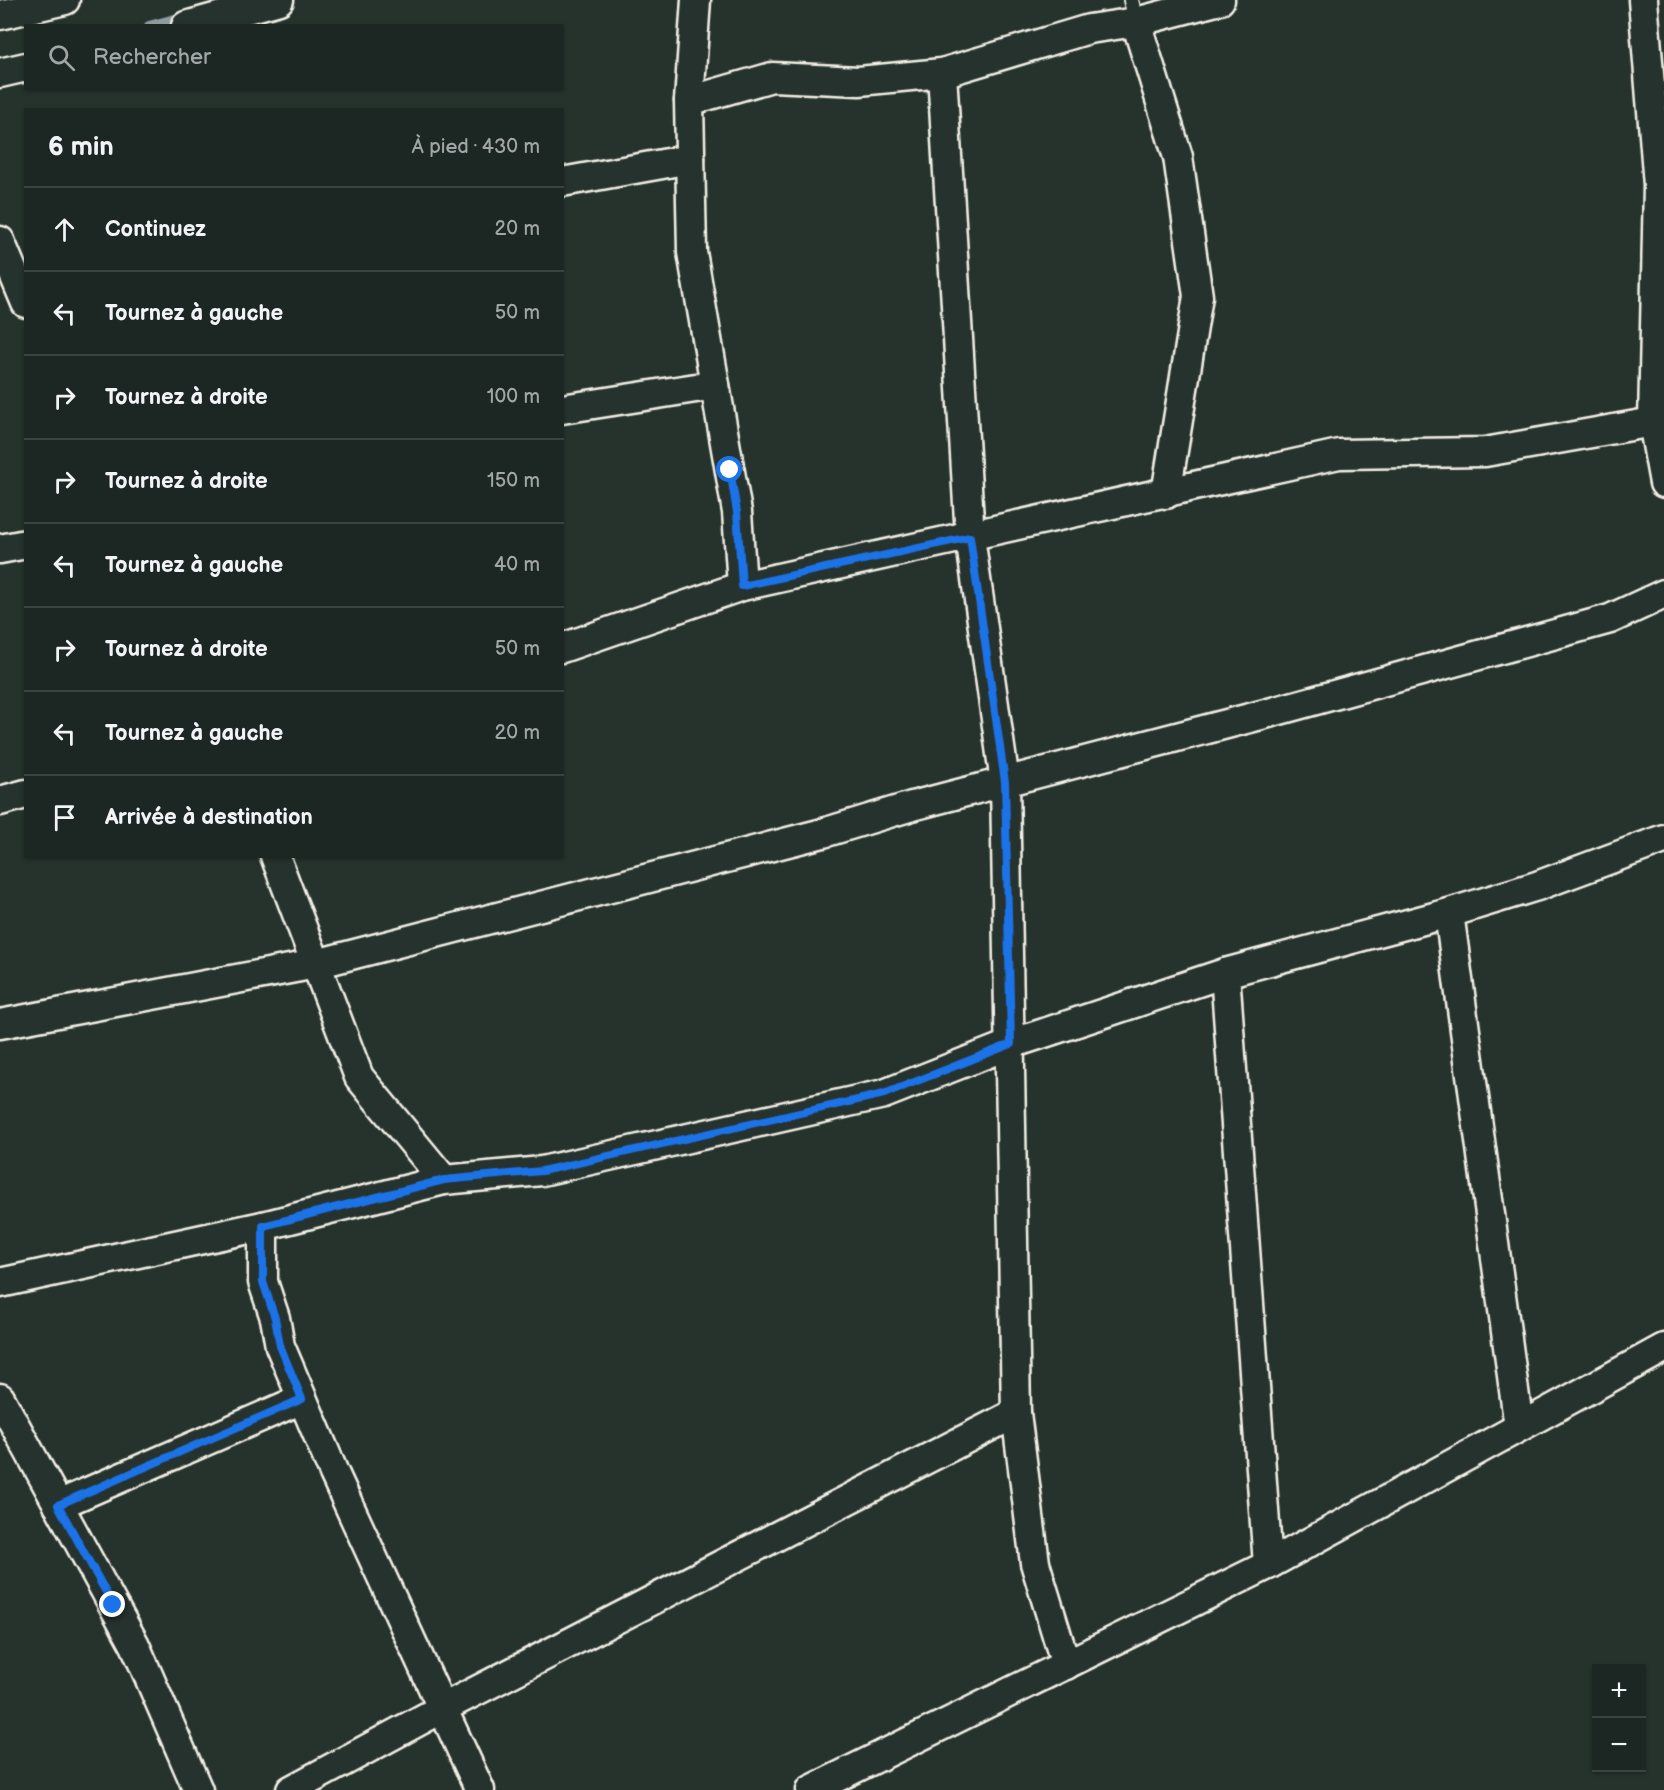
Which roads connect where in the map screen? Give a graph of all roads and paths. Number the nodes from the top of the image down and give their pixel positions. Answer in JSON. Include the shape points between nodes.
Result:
{"nodes":[{"id":1,"x":65,"y":0,"type":"edge"},
{"id":2,"x":279,"y":0,"type":"edge"},
{"id":3,"x":696,"y":0,"type":"edge"},
{"id":4,"x":1220,"y":0,"type":"edge"},
{"id":5,"x":1643,"y":0,"type":"edge"},
{"id":6,"x":1134,"y":11,"type":"edge"},
{"id":7,"x":0,"y":15,"type":"edge"},
{"id":8,"x":193,"y":24,"type":"edge"},
{"id":9,"x":24,"y":67,"type":"edge"},
{"id":10,"x":942,"y":72,"type":"junction"},
{"id":11,"x":0,"y":73,"type":"edge"},
{"id":12,"x":689,"y":101,"type":"junction"},
{"id":13,"x":690,"y":159,"type":"junction"},
{"id":14,"x":564,"y":182,"type":"edge"},
{"id":15,"x":0,"y":241,"type":"edge"},
{"id":16,"x":18,"y":299,"type":"edge"},
{"id":17,"x":715,"y":386,"type":"junction"},
{"id":18,"x":564,"y":409,"type":"edge"},
{"id":19,"x":1653,"y":422,"type":"junction"},
{"id":20,"x":1664,"y":483,"type":"edge"},
{"id":21,"x":1166,"y":494,"type":"junction"},
{"id":22,"x":970,"y":537,"type":"junction"},
{"id":23,"x":24,"y":544,"type":"edge"},
{"id":24,"x":0,"y":549,"type":"edge"},
{"id":25,"x":742,"y":586,"type":"junction"},
{"id":26,"x":1664,"y":594,"type":"edge"},
{"id":27,"x":564,"y":647,"type":"edge"},
{"id":28,"x":1005,"y":782,"type":"junction"},
{"id":29,"x":24,"y":795,"type":"edge"},
{"id":30,"x":0,"y":801,"type":"edge"},
{"id":31,"x":1664,"y":839,"type":"edge"},
{"id":32,"x":276,"y":858,"type":"edge"},
{"id":33,"x":1449,"y":913,"type":"junction"},
{"id":34,"x":316,"y":963,"type":"junction"},
{"id":35,"x":1225,"y":973,"type":"junction"},
{"id":36,"x":0,"y":1024,"type":"edge"},
{"id":37,"x":1011,"y":1044,"type":"junction"},
{"id":38,"x":444,"y":1180,"type":"junction"},
{"id":39,"x":263,"y":1226,"type":"junction"},
{"id":40,"x":0,"y":1283,"type":"edge"},
{"id":41,"x":1664,"y":1348,"type":"edge"},
{"id":42,"x":0,"y":1398,"type":"edge"},
{"id":43,"x":302,"y":1399,"type":"junction"},
{"id":44,"x":1016,"y":1413,"type":"junction"},
{"id":45,"x":1519,"y":1427,"type":"junction"},
{"id":46,"x":58,"y":1505,"type":"junction"},
{"id":47,"x":1268,"y":1565,"type":"junction"},
{"id":48,"x":1066,"y":1665,"type":"junction"},
{"id":49,"x":443,"y":1708,"type":"junction"},
{"id":50,"x":198,"y":1790,"type":"edge"},
{"id":51,"x":291,"y":1790,"type":"edge"},
{"id":52,"x":480,"y":1790,"type":"edge"},
{"id":53,"x":811,"y":1790,"type":"edge"}],
"edges":[{"from":1,"to":7,"type":"street"},
{"from":2,"to":8,"type":"street"},
{"from":3,"to":12,"type":"street"},
{"from":4,"to":6,"type":"street"},
{"from":5,"to":19,"type":"street","via":[[1658,185]]},
{"from":6,"to":10,"type":"street","via":[[1089,29]]},
{"from":6,"to":21,"type":"street","via":[[1178,157],[1198,296]]},
{"from":9,"to":11,"type":"street"},
{"from":10,"to":12,"type":"street","via":[[859,81],[772,77]]},
{"from":10,"to":22,"type":"street"},
{"from":12,"to":13,"type":"street"},
{"from":13,"to":14,"type":"street"},
{"from":13,"to":17,"type":"street","via":[[692,252]]},
{"from":15,"to":16,"type":"street"},
{"from":17,"to":18,"type":"street"},
{"from":17,"to":25,"type":"street","via":[[737,512]]},
{"from":19,"to":20,"type":"street"},
{"from":19,"to":21,"type":"street","via":[[1485,452],[1340,454]]},
{"from":21,"to":22,"type":"street"},
{"from":22,"to":25,"type":"street"},
{"from":22,"to":28,"type":"street"},
{"from":23,"to":24,"type":"street"},
{"from":25,"to":27,"type":"street"},
{"from":26,"to":28,"type":"street","via":[[1610,619]]},
{"from":28,"to":34,"type":"street","via":[[823,833]]},
{"from":28,"to":37,"type":"street"},
{"from":29,"to":30,"type":"street"},
{"from":31,"to":33,"type":"street","via":[[1538,886]]},
{"from":32,"to":34,"type":"street"},
{"from":33,"to":35,"type":"street"},
{"from":33,"to":45,"type":"street"},
{"from":34,"to":36,"type":"street"},
{"from":34,"to":38,"type":"street","via":[[359,1077]]},
{"from":35,"to":37,"type":"street"},
{"from":35,"to":47,"type":"street"},
{"from":37,"to":38,"type":"street","via":[[884,1094],[542,1171]]},
{"from":37,"to":44,"type":"street"},
{"from":38,"to":39,"type":"street"},
{"from":39,"to":40,"type":"street"},
{"from":39,"to":43,"type":"street","via":[[263,1282],[280,1346]]},
{"from":41,"to":45,"type":"street"},
{"from":42,"to":46,"type":"street"},
{"from":43,"to":46,"type":"street"},
{"from":43,"to":49,"type":"street"},
{"from":44,"to":48,"type":"street","via":[[1035,1563]]},
{"from":44,"to":49,"type":"street"},
{"from":45,"to":47,"type":"street"},
{"from":46,"to":50,"type":"street","via":[[135,1645]]},
{"from":47,"to":48,"type":"street"},
{"from":48,"to":53,"type":"street"},
{"from":49,"to":51,"type":"street"},
{"from":49,"to":52,"type":"street"}]}
